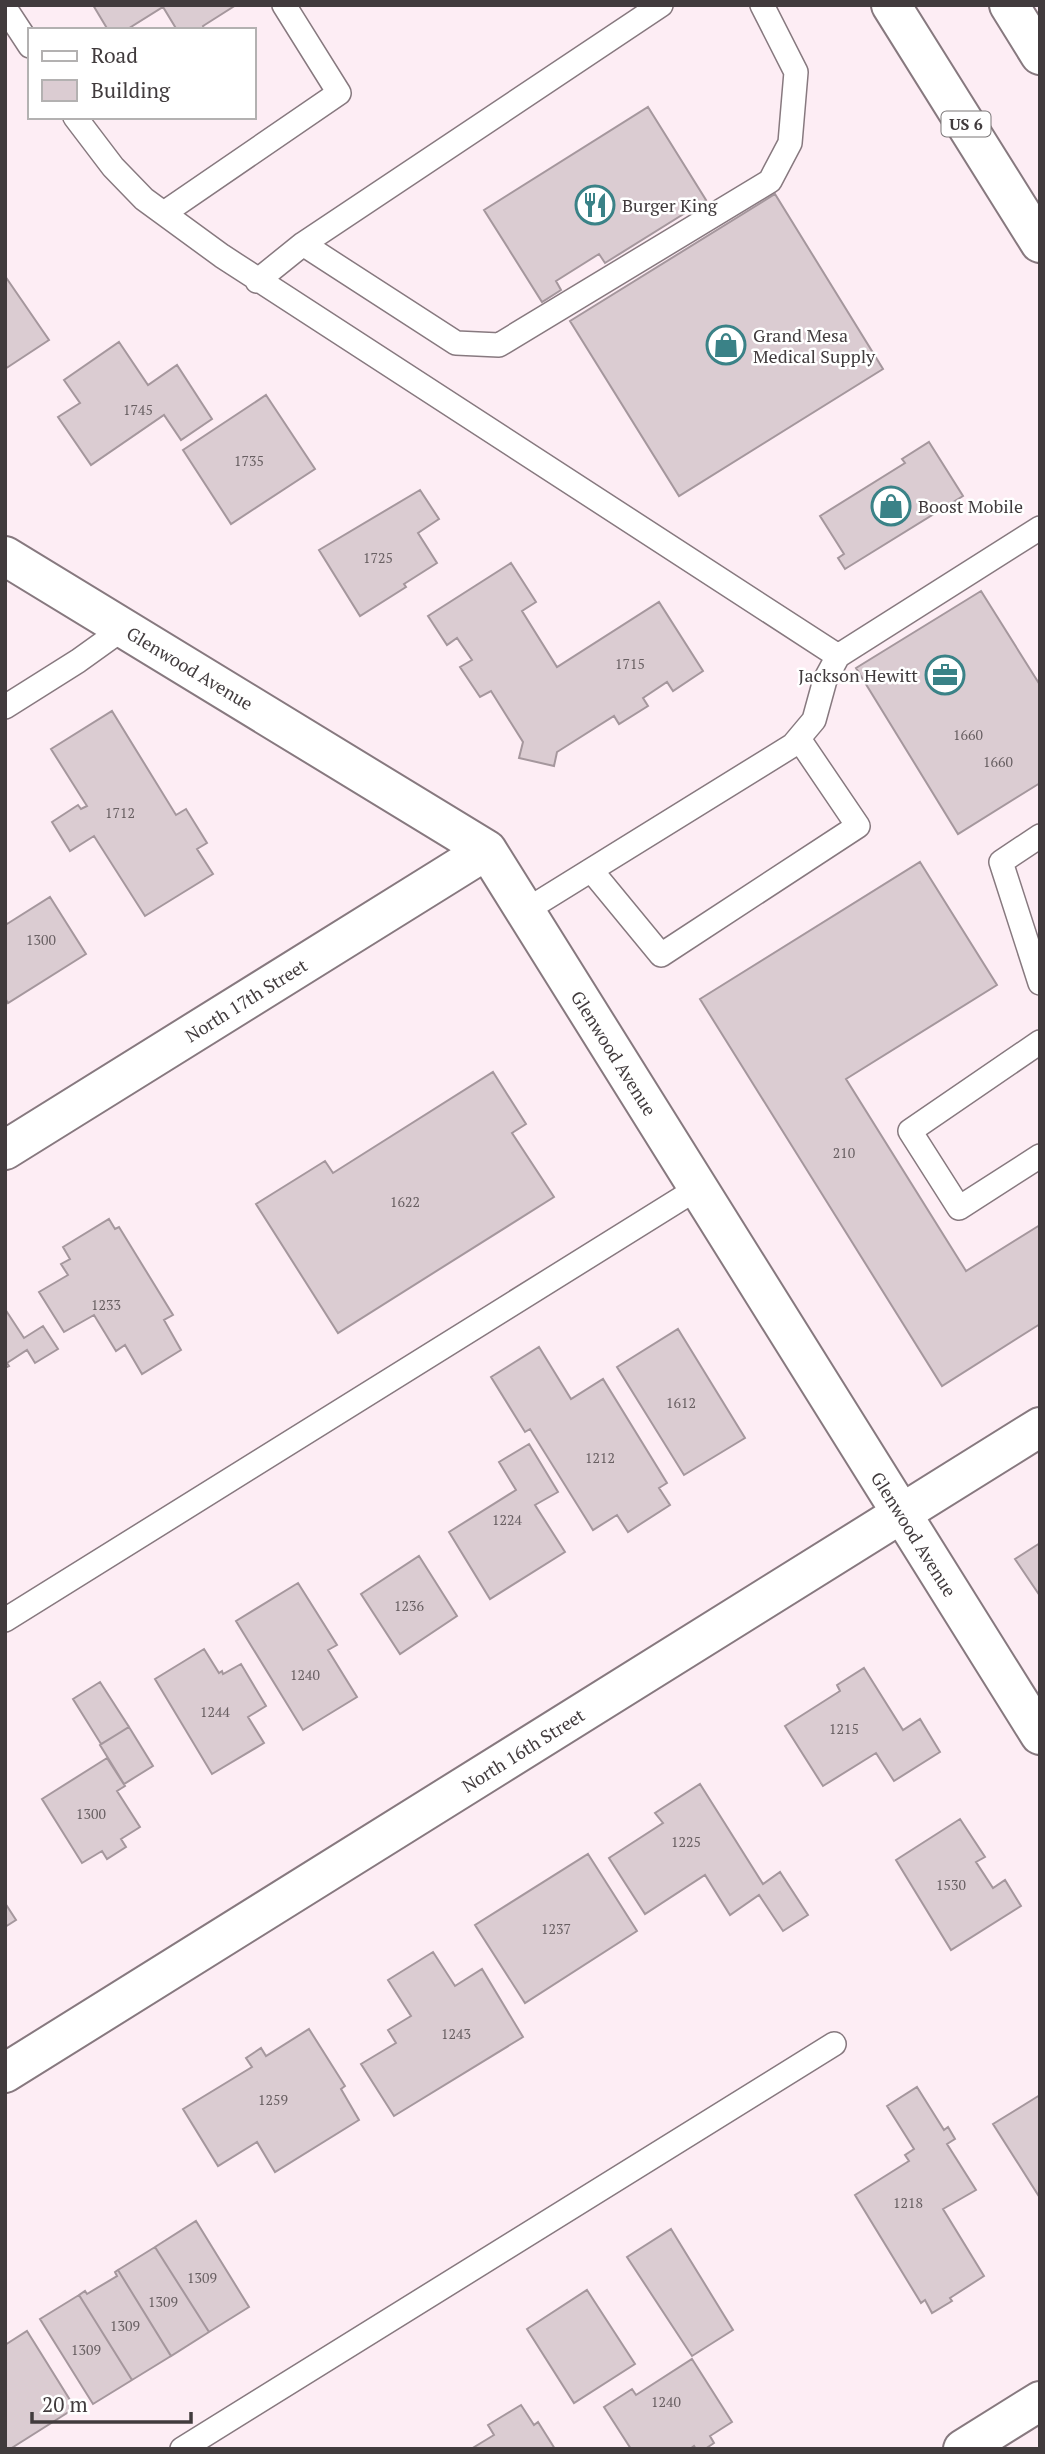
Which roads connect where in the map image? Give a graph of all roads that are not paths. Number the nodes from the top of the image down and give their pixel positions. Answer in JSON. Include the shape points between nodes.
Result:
{"nodes":[{"id":1,"x":284,"y":5,"type":"edge"},
{"id":2,"x":661,"y":5,"type":"edge"},
{"id":3,"x":762,"y":5,"type":"edge"},
{"id":4,"x":891,"y":5,"type":"edge"},
{"id":5,"x":1009,"y":5,"type":"edge"},
{"id":6,"x":5,"y":8,"type":"edge"},
{"id":7,"x":28,"y":43,"type":"edge"},
{"id":8,"x":1040,"y":55,"type":"edge"},
{"id":9,"x":77,"y":119,"type":"edge"},
{"id":10,"x":164,"y":214,"type":"junction"},
{"id":11,"x":1040,"y":243,"type":"edge"},
{"id":12,"x":303,"y":244,"type":"junction"},
{"id":13,"x":257,"y":281,"type":"junction"},
{"id":14,"x":1040,"y":528,"type":"edge"},
{"id":15,"x":5,"y":556,"type":"edge"},
{"id":16,"x":124,"y":628,"type":"junction"},
{"id":17,"x":838,"y":656,"type":"junction"},
{"id":18,"x":5,"y":707,"type":"edge"},
{"id":19,"x":799,"y":739,"type":"junction"},
{"id":20,"x":1040,"y":836,"type":"edge"},
{"id":21,"x":487,"y":850,"type":"junction"},
{"id":22,"x":591,"y":870,"type":"junction"},
{"id":23,"x":525,"y":911,"type":"junction"},
{"id":24,"x":1040,"y":983,"type":"edge"},
{"id":25,"x":1040,"y":1042,"type":"edge"},
{"id":26,"x":5,"y":1150,"type":"edge"},
{"id":27,"x":1040,"y":1156,"type":"edge"},
{"id":28,"x":698,"y":1188,"type":"junction"},
{"id":29,"x":1040,"y":1427,"type":"edge"},
{"id":30,"x":902,"y":1513,"type":"junction"},
{"id":31,"x":5,"y":1620,"type":"edge"},
{"id":32,"x":1040,"y":1735,"type":"edge"},
{"id":33,"x":834,"y":2044,"type":"dead end"},
{"id":34,"x":5,"y":2073,"type":"edge"},
{"id":35,"x":1040,"y":2401,"type":"edge"},
{"id":36,"x":182,"y":2449,"type":"edge"},
{"id":37,"x":963,"y":2449,"type":"edge"}],
"edges":[{"from":1,"to":10,"type":"lane","via":[[340,93]]},
{"from":2,"to":12,"type":"lane"},
{"from":3,"to":12,"type":"lane","via":[[796,72],[790,143],[770,181],[499,345],[456,343]]},
{"from":4,"to":11,"type":"street","number":"US 6"},
{"from":5,"to":8,"type":"street"},
{"from":6,"to":7,"type":"lane"},
{"from":9,"to":10,"type":"lane","via":[[113,167]]},
{"from":10,"to":13,"type":"lane"},
{"from":12,"to":13,"type":"lane"},
{"from":13,"to":17,"type":"lane"},
{"from":14,"to":17,"type":"lane"},
{"from":15,"to":16,"type":"street","name":"Glenwood Avenue"},
{"from":16,"to":18,"type":"lane"},
{"from":16,"to":21,"type":"street","name":"Glenwood Avenue"},
{"from":17,"to":19,"type":"lane","via":[[825,680],[814,720]]},
{"from":19,"to":22,"type":"lane"},
{"from":19,"to":22,"type":"lane","via":[[858,825],[661,955]]},
{"from":20,"to":24,"type":"lane","via":[[1001,862]]},
{"from":21,"to":23,"type":"street","name":"Glenwood Avenue"},
{"from":21,"to":26,"type":"street","name":"North 17th Street"},
{"from":22,"to":23,"type":"lane"},
{"from":23,"to":28,"type":"street","name":"Glenwood Avenue"},
{"from":25,"to":27,"type":"lane","via":[[910,1131],[959,1208]]},
{"from":28,"to":30,"type":"street","name":"Glenwood Avenue"},
{"from":28,"to":31,"type":"lane"},
{"from":29,"to":30,"type":"street","name":"North 16th Street"},
{"from":30,"to":32,"type":"street","name":"Glenwood Avenue"},
{"from":30,"to":34,"type":"street","name":"North 16th Street"},
{"from":33,"to":36,"type":"lane"},
{"from":35,"to":37,"type":"street"}]}
